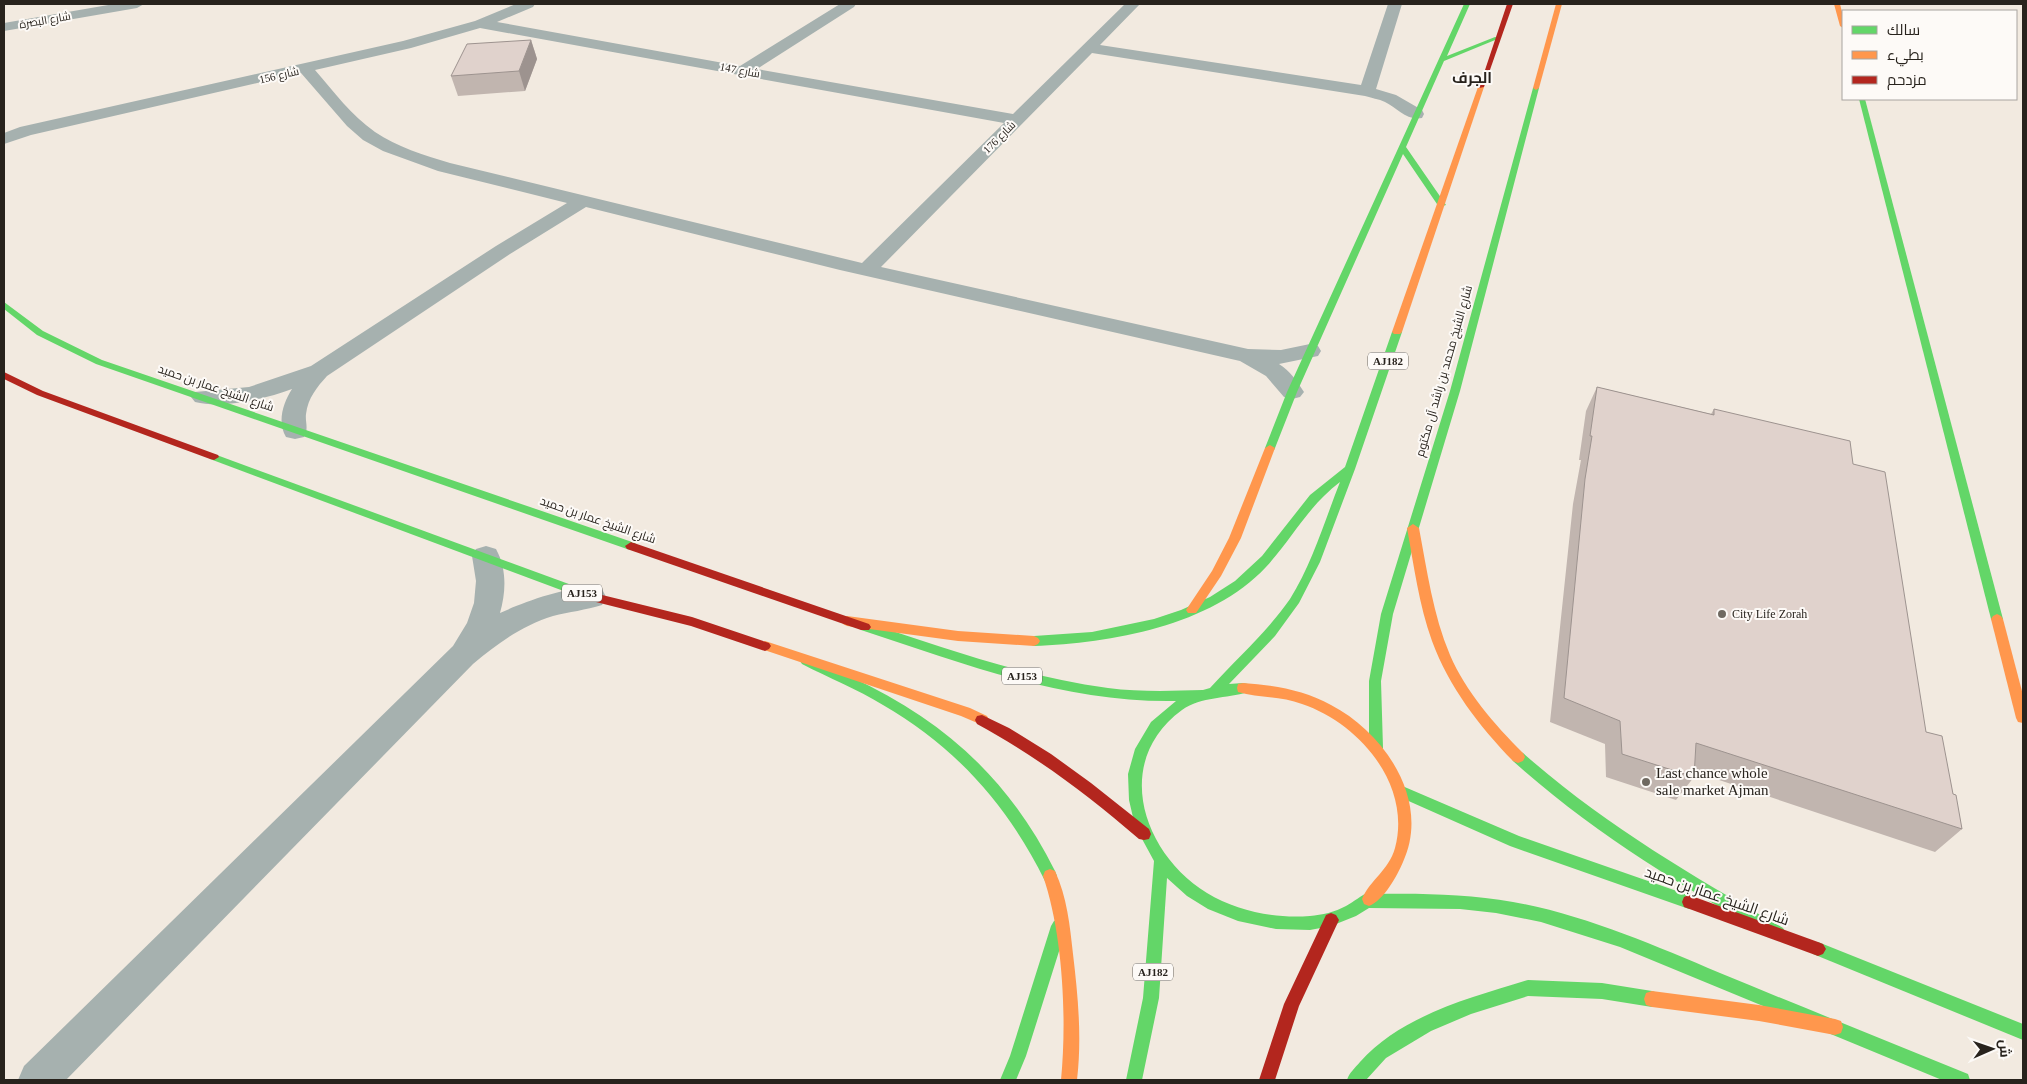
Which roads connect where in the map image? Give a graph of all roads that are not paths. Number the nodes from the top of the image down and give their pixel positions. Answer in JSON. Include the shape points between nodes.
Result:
{"nodes":[{"id":1,"x":137,"y":4,"type":"edge"},
{"id":2,"x":528,"y":4,"type":"edge"},
{"id":3,"x":849,"y":4,"type":"edge"},
{"id":4,"x":1133,"y":4,"type":"edge"},
{"id":5,"x":1395,"y":4,"type":"edge"},
{"id":6,"x":1467,"y":4,"type":"edge"},
{"id":7,"x":1510,"y":4,"type":"edge"},
{"id":8,"x":1558,"y":4,"type":"edge"},
{"id":9,"x":1837,"y":4,"type":"edge"},
{"id":10,"x":486,"y":22,"type":"junction"},
{"id":11,"x":1842,"y":22,"type":"edge"},
{"id":12,"x":6,"y":28,"type":"edge"},
{"id":13,"x":1497,"y":38,"type":"junction"},
{"id":14,"x":1090,"y":46,"type":"junction"},
{"id":15,"x":1442,"y":60,"type":"junction"},
{"id":16,"x":306,"y":69,"type":"junction"},
{"id":17,"x":748,"y":72,"type":"junction"},
{"id":18,"x":1428,"y":87,"type":"junction"},
{"id":19,"x":1373,"y":92,"type":"junction"},
{"id":20,"x":1862,"y":100,"type":"edge"},
{"id":21,"x":1416,"y":114,"type":"junction"},
{"id":22,"x":1014,"y":122,"type":"junction"},
{"id":23,"x":26,"y":132,"type":"junction"},
{"id":24,"x":4,"y":134,"type":"edge"},
{"id":25,"x":4,"y":139,"type":"edge"},
{"id":26,"x":1402,"y":147,"type":"junction"},
{"id":27,"x":576,"y":199,"type":"junction"},
{"id":28,"x":1442,"y":205,"type":"junction"},
{"id":29,"x":866,"y":270,"type":"junction"},
{"id":30,"x":4,"y":305,"type":"edge"},
{"id":31,"x":1310,"y":351,"type":"junction"},
{"id":32,"x":1248,"y":356,"type":"junction"},
{"id":33,"x":319,"y":372,"type":"junction"},
{"id":34,"x":4,"y":375,"type":"edge"},
{"id":35,"x":1292,"y":392,"type":"junction"},
{"id":36,"x":202,"y":397,"type":"junction"},
{"id":37,"x":295,"y":431,"type":"junction"},
{"id":38,"x":1350,"y":469,"type":"junction"},
{"id":39,"x":1412,"y":524,"type":"junction"},
{"id":40,"x":486,"y":556,"type":"junction"},
{"id":41,"x":592,"y":597,"type":"junction"},
{"id":42,"x":1192,"y":610,"type":"junction"},
{"id":43,"x":847,"y":620,"type":"junction"},
{"id":44,"x":462,"y":656,"type":"junction"},
{"id":45,"x":806,"y":661,"type":"junction"},
{"id":46,"x":1209,"y":693,"type":"junction"},
{"id":47,"x":2023,"y":718,"type":"edge"},
{"id":48,"x":1376,"y":748,"type":"junction"},
{"id":49,"x":1400,"y":791,"type":"junction"},
{"id":50,"x":1144,"y":834,"type":"junction"},
{"id":51,"x":1161,"y":862,"type":"junction"},
{"id":52,"x":1369,"y":901,"type":"junction"},
{"id":53,"x":1061,"y":920,"type":"junction"},
{"id":54,"x":1331,"y":920,"type":"junction"},
{"id":55,"x":1778,"y":933,"type":"junction"},
{"id":56,"x":2014,"y":1018,"type":"dead end"},
{"id":57,"x":1998,"y":1023,"type":"junction"},
{"id":58,"x":1835,"y":1027,"type":"junction"},
{"id":59,"x":2023,"y":1032,"type":"edge"},
{"id":60,"x":38,"y":1080,"type":"edge"},
{"id":61,"x":1008,"y":1080,"type":"edge"},
{"id":62,"x":1070,"y":1080,"type":"edge"},
{"id":63,"x":1134,"y":1080,"type":"edge"},
{"id":64,"x":1267,"y":1080,"type":"edge"},
{"id":65,"x":1355,"y":1080,"type":"edge"},
{"id":66,"x":1962,"y":1080,"type":"edge"}],
"edges":[{"from":1,"to":12,"type":"street","name":"شارع البصرة"},
{"from":2,"to":10,"type":"street","name":"شارع 156"},
{"from":3,"to":17,"type":"street"},
{"from":4,"to":14,"type":"street","name":"شارع 176"},
{"from":5,"to":19,"type":"street"},
{"from":6,"to":15,"type":"main road"},
{"from":7,"to":13,"type":"main road","number":"AJ182"},
{"from":8,"to":39,"type":"main road","name":"شارع الشيخ محمد بن راشد آل مكتوم","via":[[1455,391]]},
{"from":9,"to":11,"type":"main road"},
{"from":10,"to":16,"type":"street","name":"شارع 156"},
{"from":10,"to":17,"type":"street","name":"شارع 147"},
{"from":13,"to":15,"type":"main road"},
{"from":13,"to":28,"type":"main road","number":"AJ182"},
{"from":14,"to":19,"type":"street"},
{"from":14,"to":22,"type":"street","name":"شارع 176"},
{"from":15,"to":18,"type":"main road"},
{"from":16,"to":23,"type":"street","name":"شارع 156"},
{"from":16,"to":27,"type":"street","via":[[359,128],[386,145],[444,167]]},
{"from":17,"to":22,"type":"street","name":"شارع 147"},
{"from":18,"to":19,"type":"street","via":[[1406,92]]},
{"from":18,"to":21,"type":"main road"},
{"from":19,"to":21,"type":"street","via":[[1400,103]]},
{"from":20,"to":47,"type":"main road"},
{"from":21,"to":26,"type":"main road"},
{"from":22,"to":29,"type":"street","name":"شارع 176"},
{"from":23,"to":24,"type":"street","name":"شارع 156"},
{"from":23,"to":25,"type":"street","name":"شارع 156"},
{"from":26,"to":28,"type":"main road"},
{"from":26,"to":31,"type":"main road"},
{"from":27,"to":29,"type":"street"},
{"from":27,"to":33,"type":"street","via":[[520,241]]},
{"from":28,"to":38,"type":"main road","number":"AJ182"},
{"from":29,"to":32,"type":"street"},
{"from":30,"to":36,"type":"main road","name":"شارع الشيخ عمار بن حميد","number":"AJ153","via":[[40,333],[68,348],[99,362]]},
{"from":31,"to":32,"type":"street","via":[[1281,357]]},
{"from":31,"to":35,"type":"main road"},
{"from":32,"to":35,"type":"street","via":[[1276,372]]},
{"from":33,"to":36,"type":"street","via":[[273,388],[233,396]]},
{"from":33,"to":37,"type":"street","via":[[299,395],[294,408]]},
{"from":34,"to":40,"type":"main road","number":"AJ153","via":[[40,393]]},
{"from":35,"to":42,"type":"main road","via":[[1236,538]]},
{"from":36,"to":37,"type":"main road","name":"شارع الشيخ عمار بن حميد","number":"AJ153"},
{"from":37,"to":43,"type":"main road","name":"شارع الشيخ عمار بن حميد","number":"AJ153"},
{"from":38,"to":42,"type":"main road","via":[[1312,500],[1245,580],[1217,599]]},
{"from":38,"to":46,"type":"main road","number":"AJ182","via":[[1314,562],[1295,600],[1271,634]]},
{"from":39,"to":48,"type":"main road","name":"شارع الشيخ محمد بن راشد آل مكتوم","via":[[1380,646],[1375,681]]},
{"from":39,"to":55,"type":"main road","via":[[1432,621],[1446,658],[1467,696],[1497,735],[1535,775],[1580,812],[1633,848]]},
{"from":40,"to":41,"type":"main road","number":"AJ153"},
{"from":40,"to":44,"type":"street","via":[[491,580],[488,607]]},
{"from":41,"to":44,"type":"street","via":[[558,604],[516,619],[492,632]]},
{"from":41,"to":45,"type":"main road","number":"AJ153","via":[[692,622]]},
{"from":42,"to":43,"type":"main road","via":[[1140,628],[1069,640],[995,639]]},
{"from":43,"to":46,"type":"main road","name":"شارع الشيخ عمار بن حميد","number":"AJ153","via":[[1037,680],[1144,696]]},
{"from":44,"to":60,"type":"street"},
{"from":45,"to":50,"type":"main road","number":"AJ153","via":[[965,712],[1001,729],[1072,775]]},
{"from":45,"to":53,"type":"main road","via":[[900,708],[960,753],[995,788],[1037,845],[1052,880]]},
{"from":46,"to":48,"type":"main road","via":[[1243,688],[1301,697],[1329,709],[1355,726]]},
{"from":46,"to":50,"type":"main road","via":[[1177,707],[1156,725],[1141,748],[1134,775],[1134,804]]},
{"from":48,"to":49,"type":"main road"},
{"from":49,"to":52,"type":"main road","via":[[1407,821],[1403,851],[1390,878]]},
{"from":49,"to":55,"type":"main road","name":"شارع الشيخ عمار بن حميد","via":[[1515,841]]},
{"from":50,"to":51,"type":"main road"},
{"from":51,"to":54,"type":"main road","via":[[1194,894],[1238,916],[1285,924]]},
{"from":51,"to":63,"type":"main road","number":"AJ182","via":[[1150,998]]},
{"from":52,"to":54,"type":"main road"},
{"from":52,"to":58,"type":"main road","via":[[1463,902],[1515,909],[1568,923],[1621,940]]},
{"from":53,"to":61,"type":"main road"},
{"from":53,"to":62,"type":"main road","via":[[1071,990]]},
{"from":54,"to":64,"type":"main road","via":[[1292,1004]]},
{"from":55,"to":57,"type":"main road","name":"شارع الشيخ عمار بن حميد"},
{"from":56,"to":57,"type":"main road"},
{"from":57,"to":59,"type":"main road","name":"شارع الشيخ عمار بن حميد"},
{"from":58,"to":65,"type":"main road","via":[[1602,991],[1528,988],[1425,1025],[1380,1052]]},
{"from":58,"to":66,"type":"main road"}]}
